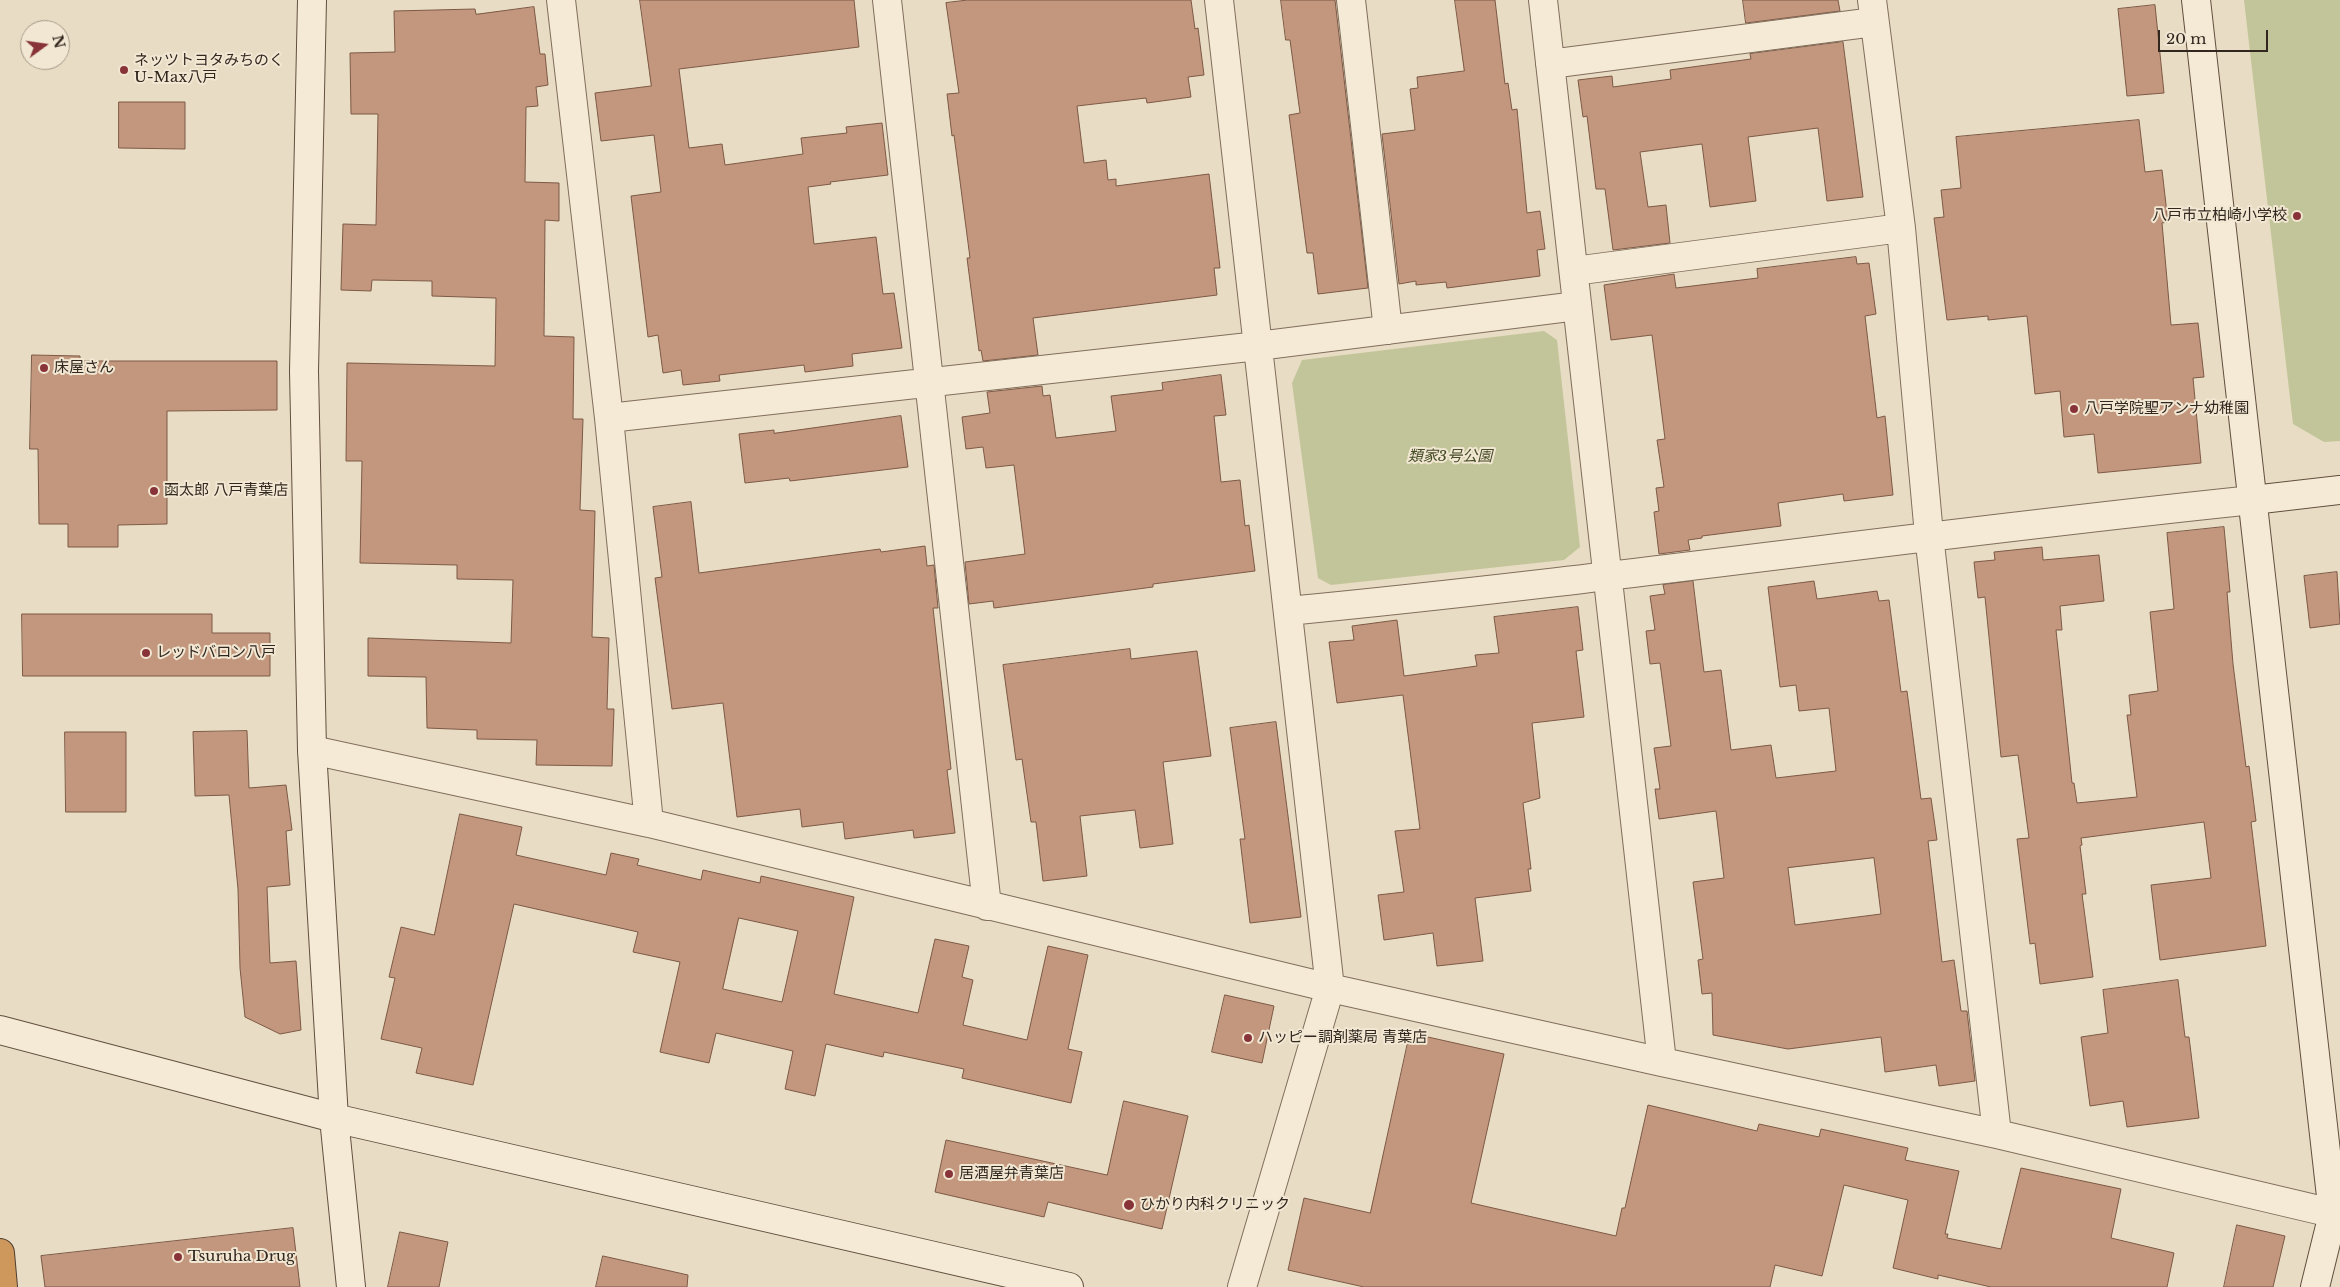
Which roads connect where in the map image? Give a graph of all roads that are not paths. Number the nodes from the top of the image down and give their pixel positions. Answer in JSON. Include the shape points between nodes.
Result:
{"nodes":[{"id":1,"x":312,"y":0,"type":"edge"},
{"id":2,"x":561,"y":0,"type":"edge"},
{"id":3,"x":887,"y":0,"type":"edge"},
{"id":4,"x":1219,"y":0,"type":"edge"},
{"id":5,"x":1352,"y":0,"type":"edge"},
{"id":6,"x":1542,"y":0,"type":"edge"},
{"id":7,"x":2196,"y":0,"type":"edge"},
{"id":8,"x":1873,"y":11,"type":"edge"},
{"id":9,"x":1550,"y":64,"type":"junction"},
{"id":10,"x":1901,"y":228,"type":"junction"},
{"id":11,"x":1574,"y":271,"type":"junction"},
{"id":12,"x":1577,"y":306,"type":"junction"},
{"id":13,"x":1388,"y":330,"type":"junction"},
{"id":14,"x":1258,"y":346,"type":"junction"},
{"id":15,"x":930,"y":381,"type":"junction"},
{"id":16,"x":609,"y":418,"type":"junction"},
{"id":17,"x":2340,"y":490,"type":"edge"},
{"id":18,"x":2253,"y":500,"type":"junction"},
{"id":19,"x":1930,"y":535,"type":"junction"},
{"id":20,"x":1607,"y":578,"type":"junction"},
{"id":21,"x":1288,"y":611,"type":"junction"},
{"id":22,"x":312,"y":750,"type":"junction"},
{"id":23,"x":648,"y":823,"type":"junction"},
{"id":24,"x":987,"y":906,"type":"junction"},
{"id":25,"x":1330,"y":988,"type":"junction"},
{"id":26,"x":0,"y":1030,"type":"edge"},
{"id":27,"x":1662,"y":1062,"type":"junction"},
{"id":28,"x":334,"y":1118,"type":"junction"},
{"id":29,"x":1997,"y":1134,"type":"junction"},
{"id":30,"x":2337,"y":1215,"type":"edge"},
{"id":31,"x":0,"y":1253,"type":"edge"},
{"id":32,"x":3,"y":1287,"type":"edge"},
{"id":33,"x":351,"y":1287,"type":"edge"},
{"id":34,"x":1068,"y":1287,"type":"edge"},
{"id":35,"x":1242,"y":1287,"type":"edge"},
{"id":36,"x":2315,"y":1287,"type":"edge"}],
"edges":[{"from":1,"to":22,"type":"street","via":[[304,371]]},
{"from":2,"to":16,"type":"street"},
{"from":3,"to":15,"type":"street"},
{"from":4,"to":14,"type":"street"},
{"from":5,"to":13,"type":"street"},
{"from":6,"to":9,"type":"street"},
{"from":7,"to":18,"type":"street"},
{"from":8,"to":9,"type":"street"},
{"from":8,"to":10,"type":"street"},
{"from":9,"to":11,"type":"street"},
{"from":10,"to":11,"type":"street"},
{"from":10,"to":19,"type":"street"},
{"from":11,"to":12,"type":"street"},
{"from":12,"to":13,"type":"street"},
{"from":12,"to":20,"type":"street"},
{"from":13,"to":14,"type":"street"},
{"from":14,"to":15,"type":"street"},
{"from":14,"to":21,"type":"street"},
{"from":15,"to":16,"type":"street"},
{"from":15,"to":24,"type":"street"},
{"from":16,"to":23,"type":"street"},
{"from":17,"to":18,"type":"street"},
{"from":18,"to":19,"type":"street"},
{"from":18,"to":30,"type":"street"},
{"from":19,"to":20,"type":"street"},
{"from":19,"to":29,"type":"street"},
{"from":20,"to":21,"type":"street"},
{"from":20,"to":27,"type":"street"},
{"from":21,"to":25,"type":"street"},
{"from":22,"to":23,"type":"street"},
{"from":22,"to":28,"type":"street"},
{"from":23,"to":24,"type":"street"},
{"from":24,"to":25,"type":"street"},
{"from":25,"to":27,"type":"street"},
{"from":25,"to":35,"type":"street"},
{"from":26,"to":28,"type":"street"},
{"from":27,"to":29,"type":"street"},
{"from":28,"to":33,"type":"street"},
{"from":28,"to":34,"type":"street"},
{"from":29,"to":30,"type":"street"},
{"from":30,"to":36,"type":"street"},
{"from":31,"to":32,"type":"highway"}]}
